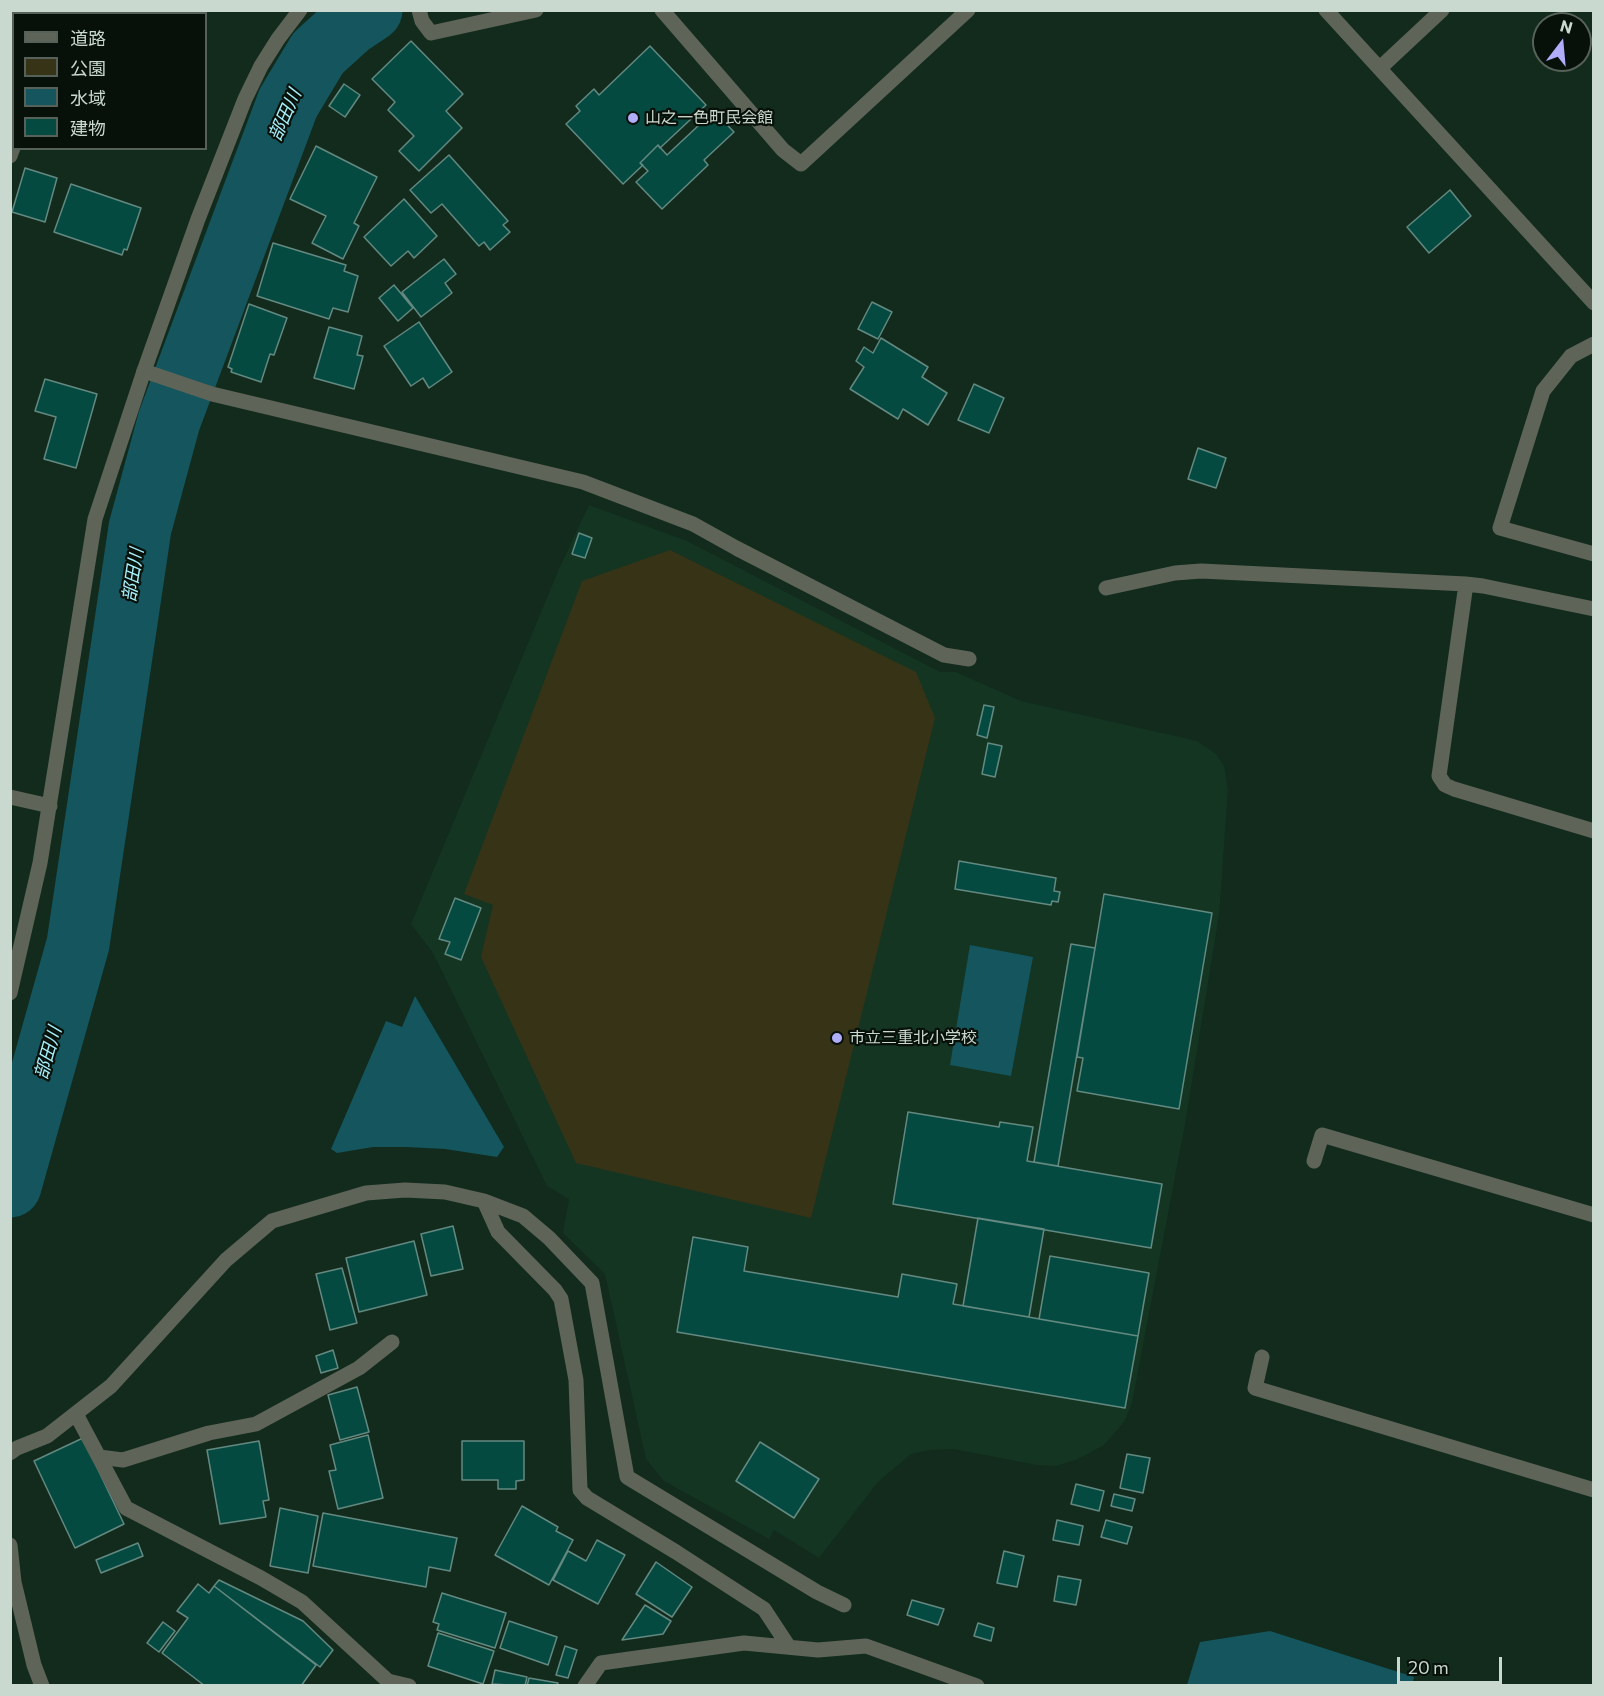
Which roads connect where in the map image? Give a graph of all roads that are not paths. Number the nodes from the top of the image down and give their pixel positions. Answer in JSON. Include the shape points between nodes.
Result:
{"nodes":[{"id":1,"x":300,"y":10,"type":"edge"},
{"id":2,"x":536,"y":10,"type":"edge"},
{"id":3,"x":662,"y":10,"type":"edge"},
{"id":4,"x":968,"y":10,"type":"edge"},
{"id":5,"x":1326,"y":10,"type":"edge"},
{"id":6,"x":1442,"y":10,"type":"edge"},
{"id":7,"x":420,"y":16,"type":"edge"},
{"id":8,"x":1380,"y":68,"type":"junction"},
{"id":9,"x":1593,"y":303,"type":"edge"},
{"id":10,"x":1593,"y":344,"type":"edge"},
{"id":11,"x":144,"y":371,"type":"junction"},
{"id":12,"x":1593,"y":554,"type":"edge"},
{"id":13,"x":1466,"y":584,"type":"junction"},
{"id":14,"x":1106,"y":588,"type":"dead end"},
{"id":15,"x":1593,"y":609,"type":"edge"},
{"id":16,"x":969,"y":659,"type":"dead end"},
{"id":17,"x":10,"y":797,"type":"edge"},
{"id":18,"x":50,"y":806,"type":"junction"},
{"id":19,"x":1593,"y":831,"type":"edge"},
{"id":20,"x":10,"y":993,"type":"edge"},
{"id":21,"x":1314,"y":1161,"type":"dead end"},
{"id":22,"x":484,"y":1201,"type":"junction"},
{"id":23,"x":1593,"y":1215,"type":"edge"},
{"id":24,"x":392,"y":1342,"type":"dead end"},
{"id":25,"x":1262,"y":1357,"type":"dead end"},
{"id":26,"x":75,"y":1414,"type":"junction"},
{"id":27,"x":10,"y":1453,"type":"edge"},
{"id":28,"x":99,"y":1457,"type":"junction"},
{"id":29,"x":1593,"y":1490,"type":"edge"},
{"id":30,"x":10,"y":1545,"type":"edge"},
{"id":31,"x":844,"y":1605,"type":"dead end"},
{"id":32,"x":789,"y":1647,"type":"junction"},
{"id":33,"x":42,"y":1686,"type":"edge"},
{"id":34,"x":409,"y":1686,"type":"edge"},
{"id":35,"x":585,"y":1686,"type":"edge"},
{"id":36,"x":977,"y":1686,"type":"edge"}],
"edges":[{"from":1,"to":11,"type":"street","via":[[261,66],[245,99]]},
{"from":2,"to":7,"type":"street","via":[[430,33]]},
{"from":3,"to":4,"type":"street","via":[[783,150],[801,164]]},
{"from":5,"to":8,"type":"street"},
{"from":6,"to":8,"type":"street"},
{"from":8,"to":9,"type":"street"},
{"from":10,"to":12,"type":"street","via":[[1571,356],[1543,391],[1500,528]]},
{"from":11,"to":16,"type":"street","via":[[212,394],[583,482],[693,524],[944,655]]},
{"from":11,"to":18,"type":"street","via":[[95,519]]},
{"from":13,"to":14,"type":"street","via":[[1201,571]]},
{"from":13,"to":15,"type":"street"},
{"from":13,"to":19,"type":"street","via":[[1439,776],[1454,789]]},
{"from":17,"to":18,"type":"street"},
{"from":18,"to":20,"type":"street"},
{"from":21,"to":23,"type":"street","via":[[1322,1135]]},
{"from":22,"to":26,"type":"street","via":[[445,1192],[366,1193],[272,1221],[226,1260],[111,1386]]},
{"from":22,"to":31,"type":"street","via":[[523,1216],[592,1283],[627,1477]]},
{"from":22,"to":32,"type":"street","via":[[498,1232],[561,1299],[576,1380],[580,1490],[764,1609]]},
{"from":24,"to":28,"type":"street","via":[[359,1368],[256,1424],[208,1433],[123,1460]]},
{"from":25,"to":29,"type":"street","via":[[1255,1388]]},
{"from":26,"to":27,"type":"street","via":[[47,1436]]},
{"from":26,"to":28,"type":"street"},
{"from":28,"to":34,"type":"street","via":[[126,1508],[302,1602],[388,1681]]},
{"from":30,"to":33,"type":"street","via":[[14,1582]]},
{"from":32,"to":35,"type":"street","via":[[744,1643],[601,1663]]},
{"from":32,"to":36,"type":"street","via":[[818,1650],[866,1646]]}]}
